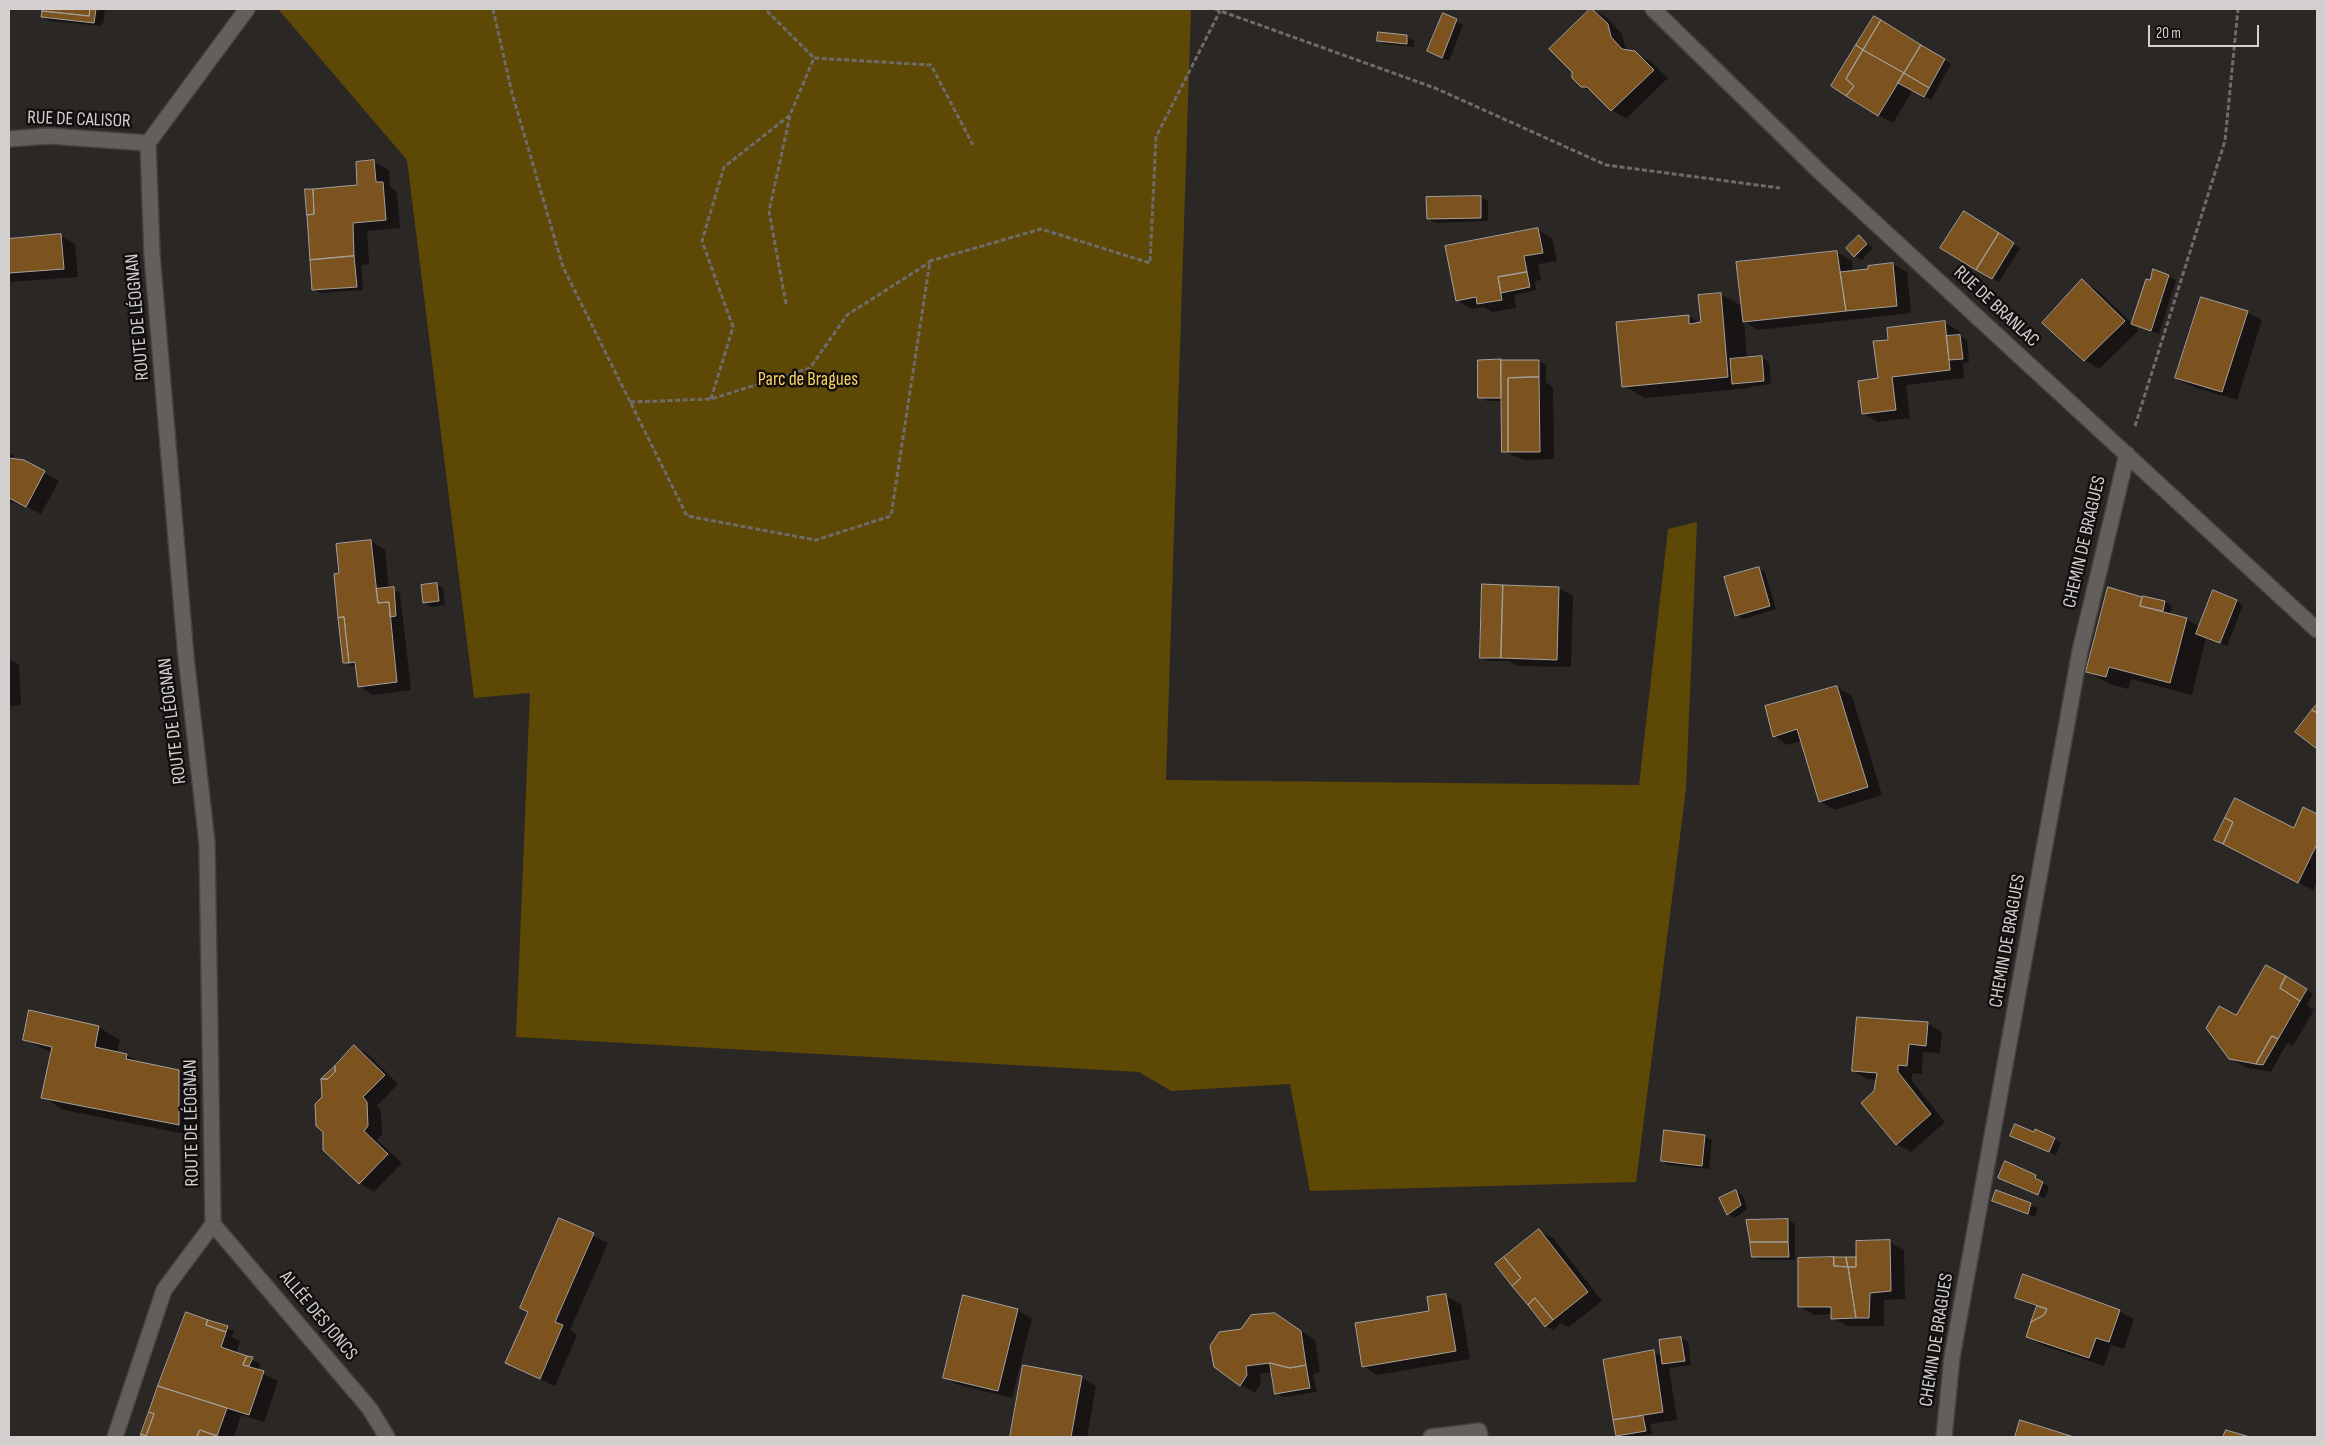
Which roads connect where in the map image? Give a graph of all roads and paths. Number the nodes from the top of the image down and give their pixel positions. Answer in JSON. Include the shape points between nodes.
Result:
{"nodes":[{"id":1,"x":247,"y":9,"type":"edge"},
{"id":2,"x":493,"y":9,"type":"edge"},
{"id":3,"x":1215,"y":9,"type":"edge"},
{"id":4,"x":1653,"y":9,"type":"edge"},
{"id":5,"x":2238,"y":9,"type":"edge"},
{"id":6,"x":767,"y":11,"type":"dead end"},
{"id":7,"x":1220,"y":11,"type":"junction"},
{"id":8,"x":814,"y":58,"type":"junction"},
{"id":9,"x":790,"y":115,"type":"junction"},
{"id":10,"x":9,"y":139,"type":"edge"},
{"id":11,"x":148,"y":143,"type":"junction"},
{"id":12,"x":973,"y":145,"type":"dead end"},
{"id":13,"x":1780,"y":188,"type":"dead end"},
{"id":14,"x":930,"y":261,"type":"junction"},
{"id":15,"x":786,"y":304,"type":"dead end"},
{"id":16,"x":711,"y":400,"type":"junction"},
{"id":17,"x":630,"y":402,"type":"junction"},
{"id":18,"x":2126,"y":454,"type":"junction"},
{"id":19,"x":2317,"y":630,"type":"edge"},
{"id":20,"x":213,"y":1224,"type":"junction"},
{"id":21,"x":115,"y":1437,"type":"edge"},
{"id":22,"x":387,"y":1437,"type":"edge"},
{"id":23,"x":1431,"y":1437,"type":"edge"},
{"id":24,"x":1480,"y":1437,"type":"edge"},
{"id":25,"x":1944,"y":1437,"type":"edge"}],
"edges":[{"from":1,"to":11,"type":"street"},
{"from":2,"to":17,"type":"path","via":[[512,93],[562,267]]},
{"from":3,"to":7,"type":"path"},
{"from":4,"to":18,"type":"street","name":"RUE DE BRANLAC","via":[[1821,173]]},
{"from":5,"to":18,"type":"path","via":[[2225,141]]},
{"from":6,"to":8,"type":"path"},
{"from":7,"to":13,"type":"path","via":[[1435,88],[1606,165]]},
{"from":7,"to":14,"type":"path","via":[[1156,136],[1150,263],[1041,229]]},
{"from":8,"to":9,"type":"path"},
{"from":8,"to":12,"type":"path","via":[[931,65]]},
{"from":9,"to":15,"type":"path","via":[[769,211]]},
{"from":9,"to":16,"type":"path","via":[[724,167],[702,241],[733,328]]},
{"from":10,"to":11,"type":"street","name":"RUE DE CALISOR","via":[[50,136]]},
{"from":11,"to":20,"type":"street","name":"ROUTE DE LÉOGNAN","via":[[152,254],[185,647],[207,843]]},
{"from":14,"to":16,"type":"path","via":[[847,315],[810,368]]},
{"from":14,"to":17,"type":"path","via":[[892,516],[816,540],[687,516]]},
{"from":16,"to":17,"type":"path"},
{"from":18,"to":19,"type":"street","name":"RUE DE BRANLAC"},
{"from":18,"to":25,"type":"street","name":"CHEMIN DE BRAGUES","via":[[2080,651],[1952,1357]]},
{"from":20,"to":21,"type":"street","via":[[164,1290]]},
{"from":20,"to":22,"type":"street","name":"ALLÉE DES JONCS","via":[[370,1409]]},
{"from":23,"to":24,"type":"street","via":[[1479,1431]]}]}
